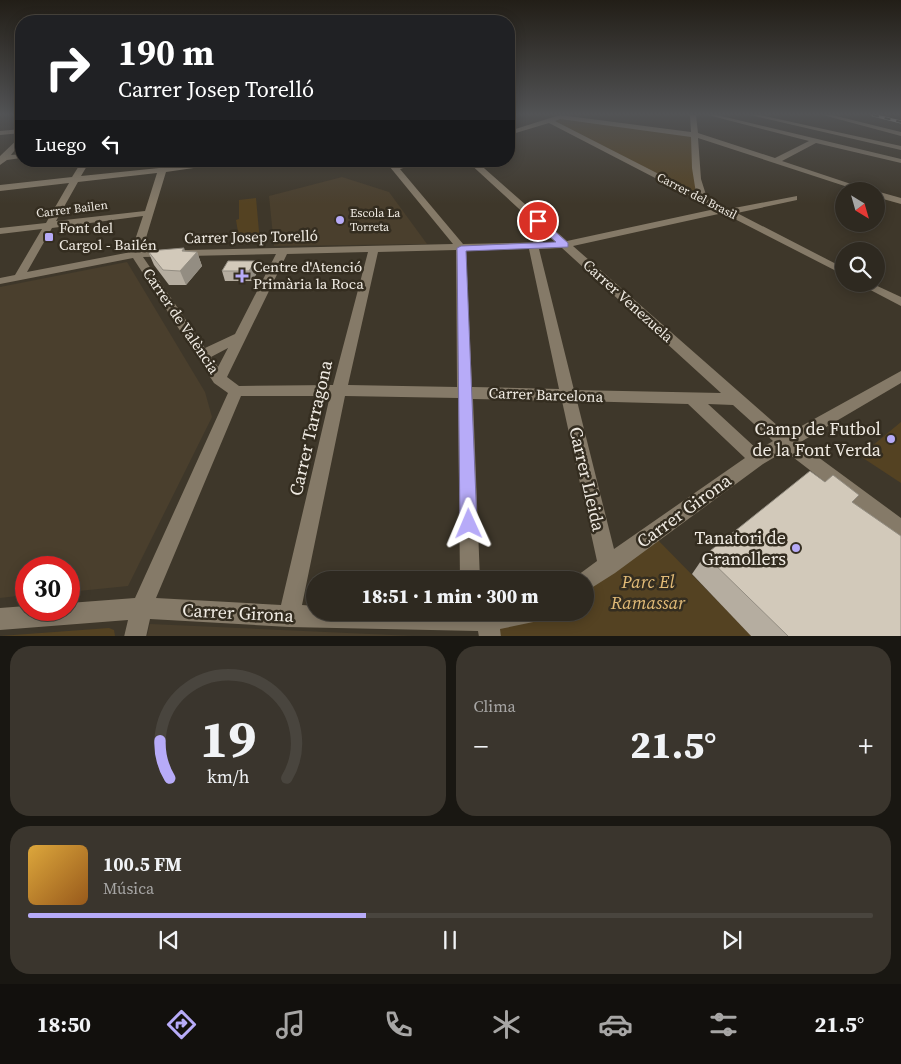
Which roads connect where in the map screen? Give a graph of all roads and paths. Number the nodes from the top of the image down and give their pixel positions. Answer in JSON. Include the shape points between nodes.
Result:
{"nodes":[{"id":1,"x":15,"y":145,"type":"edge"},
{"id":2,"x":598,"y":145,"type":"edge"},
{"id":3,"x":696,"y":145,"type":"edge"},
{"id":4,"x":724,"y":145,"type":"edge"},
{"id":5,"x":807,"y":145,"type":"edge"},
{"id":6,"x":835,"y":145,"type":"edge"},
{"id":7,"x":887,"y":145,"type":"edge"},
{"id":8,"x":901,"y":148,"type":"edge"},
{"id":9,"x":15,"y":157,"type":"edge"},
{"id":10,"x":1,"y":160,"type":"edge"},
{"id":11,"x":901,"y":161,"type":"edge"},
{"id":12,"x":774,"y":162,"type":"junction"},
{"id":13,"x":83,"y":167,"type":"edge"},
{"id":14,"x":158,"y":167,"type":"edge"},
{"id":15,"x":164,"y":167,"type":"edge"},
{"id":16,"x":394,"y":167,"type":"edge"},
{"id":17,"x":478,"y":167,"type":"edge"},
{"id":18,"x":75,"y":180,"type":"junction"},
{"id":19,"x":839,"y":182,"type":"edge"},
{"id":20,"x":0,"y":188,"type":"edge"},
{"id":21,"x":885,"y":197,"type":"edge"},
{"id":22,"x":794,"y":198,"type":"dead end"},
{"id":23,"x":704,"y":199,"type":"junction"},
{"id":24,"x":901,"y":201,"type":"edge"},
{"id":25,"x":727,"y":211,"type":"junction"},
{"id":26,"x":148,"y":212,"type":"junction"},
{"id":27,"x":50,"y":225,"type":"junction"},
{"id":28,"x":0,"y":231,"type":"edge"},
{"id":29,"x":533,"y":245,"type":"junction"},
{"id":30,"x":565,"y":245,"type":"junction"},
{"id":31,"x":461,"y":248,"type":"junction"},
{"id":32,"x":374,"y":249,"type":"junction"},
{"id":33,"x":283,"y":251,"type":"junction"},
{"id":34,"x":136,"y":254,"type":"junction"},
{"id":35,"x":835,"y":267,"type":"edge"},
{"id":36,"x":19,"y":277,"type":"junction"},
{"id":37,"x":0,"y":281,"type":"edge"},
{"id":38,"x":881,"y":292,"type":"edge"},
{"id":39,"x":901,"y":302,"type":"edge"},
{"id":40,"x":239,"y":337,"type":"junction"},
{"id":41,"x":203,"y":355,"type":"junction"},
{"id":42,"x":901,"y":376,"type":"edge"},
{"id":43,"x":219,"y":379,"type":"junction"},
{"id":44,"x":339,"y":390,"type":"junction"},
{"id":45,"x":236,"y":391,"type":"junction"},
{"id":46,"x":466,"y":393,"type":"junction"},
{"id":47,"x":568,"y":396,"type":"junction"},
{"id":48,"x":693,"y":399,"type":"junction"},
{"id":49,"x":737,"y":399,"type":"junction"},
{"id":50,"x":784,"y":441,"type":"junction"},
{"id":51,"x":757,"y":459,"type":"junction"},
{"id":52,"x":901,"y":529,"type":"edge"},
{"id":53,"x":608,"y":566,"type":"junction"},
{"id":54,"x":470,"y":571,"type":"edge"},
{"id":55,"x":594,"y":576,"type":"edge"},
{"id":56,"x":141,"y":608,"type":"junction"},
{"id":57,"x":289,"y":616,"type":"junction"},
{"id":58,"x":0,"y":619,"type":"edge"},
{"id":59,"x":480,"y":622,"type":"edge"},
{"id":60,"x":135,"y":636,"type":"edge"}],
"edges":[{"from":1,"to":10,"type":"street"},
{"from":2,"to":23,"type":"street","name":"Carrer del Brasil"},
{"from":3,"to":23,"type":"street","via":[[700,190]]},
{"from":4,"to":12,"type":"street"},
{"from":5,"to":12,"type":"street"},
{"from":6,"to":11,"type":"street"},
{"from":7,"to":8,"type":"street"},
{"from":9,"to":10,"type":"street"},
{"from":12,"to":19,"type":"street"},
{"from":13,"to":18,"type":"street"},
{"from":14,"to":18,"type":"street"},
{"from":15,"to":26,"type":"street","name":"Carrer de València"},
{"from":16,"to":31,"type":"street"},
{"from":17,"to":30,"type":"street","name":"Carrer Venezuela"},
{"from":18,"to":20,"type":"street"},
{"from":18,"to":27,"type":"street"},
{"from":21,"to":24,"type":"street"},
{"from":22,"to":25,"type":"street","name":"Carrer Josep Torelló"},
{"from":23,"to":25,"type":"street","name":"Carrer del Brasil"},
{"from":25,"to":30,"type":"street","name":"Carrer Josep Torelló"},
{"from":25,"to":35,"type":"street","name":"Carrer del Brasil"},
{"from":26,"to":27,"type":"street","name":"Carrer Bailen"},
{"from":26,"to":34,"type":"street","name":"Carrer de València"},
{"from":27,"to":28,"type":"street","name":"Carrer Bailen"},
{"from":27,"to":36,"type":"street"},
{"from":29,"to":30,"type":"street","name":"Carrer Josep Torelló"},
{"from":29,"to":31,"type":"street","name":"Carrer Josep Torelló"},
{"from":29,"to":47,"type":"street","name":"Carrer Lleida"},
{"from":30,"to":49,"type":"street","name":"Carrer Venezuela"},
{"from":31,"to":32,"type":"street","name":"Carrer Josep Torelló"},
{"from":31,"to":46,"type":"street"},
{"from":32,"to":33,"type":"street","name":"Carrer Josep Torelló"},
{"from":32,"to":44,"type":"street","name":"Carrer Tarragona"},
{"from":33,"to":34,"type":"street","name":"Carrer Josep Torelló"},
{"from":33,"to":40,"type":"street"},
{"from":34,"to":36,"type":"street","name":"Carrer Josep Torelló"},
{"from":34,"to":41,"type":"street","name":"Carrer de València"},
{"from":36,"to":37,"type":"street","name":"Carrer Josep Torelló"},
{"from":38,"to":39,"type":"street"},
{"from":40,"to":41,"type":"street"},
{"from":40,"to":43,"type":"street"},
{"from":41,"to":43,"type":"street","name":"Carrer de València"},
{"from":42,"to":50,"type":"street","name":"Carrer Girona"},
{"from":43,"to":45,"type":"street","name":"Carrer de València"},
{"from":44,"to":45,"type":"street","name":"Carrer Barcelona"},
{"from":44,"to":46,"type":"street","name":"Carrer Barcelona"},
{"from":44,"to":57,"type":"street","name":"Carrer Tarragona"},
{"from":45,"to":56,"type":"street"},
{"from":46,"to":47,"type":"street","name":"Carrer Barcelona"},
{"from":46,"to":54,"type":"street"},
{"from":47,"to":48,"type":"street","name":"Carrer Barcelona"},
{"from":47,"to":53,"type":"street","name":"Carrer Lleida"},
{"from":48,"to":49,"type":"street","name":"Carrer Barcelona"},
{"from":48,"to":51,"type":"street"},
{"from":49,"to":50,"type":"street","name":"Carrer Venezuela"},
{"from":50,"to":51,"type":"street","name":"Carrer Girona"},
{"from":50,"to":52,"type":"street","name":"Carrer Venezuela"},
{"from":51,"to":53,"type":"street","name":"Carrer Girona"},
{"from":53,"to":55,"type":"street","name":"Carrer Girona"},
{"from":56,"to":57,"type":"street","name":"Carrer Girona"},
{"from":56,"to":58,"type":"street","name":"Carrer Girona"},
{"from":56,"to":60,"type":"street"},
{"from":57,"to":59,"type":"street","name":"Carrer Girona"}]}
